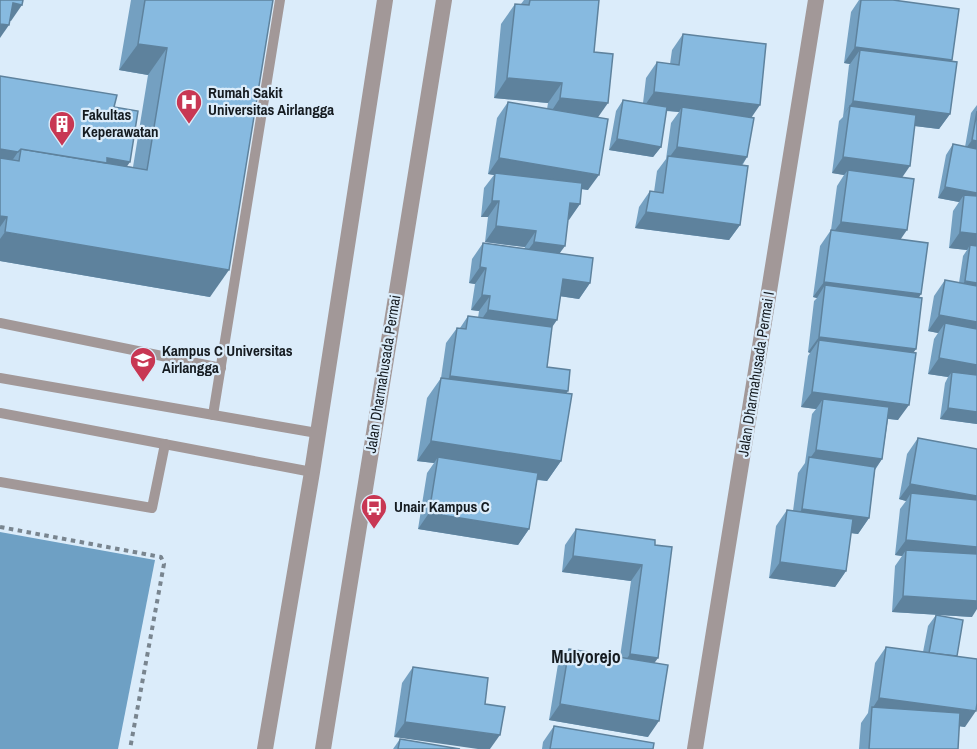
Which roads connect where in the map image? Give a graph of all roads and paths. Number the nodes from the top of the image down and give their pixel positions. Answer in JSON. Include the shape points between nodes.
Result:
{"nodes":[{"id":1,"x":280,"y":0,"type":"edge"},
{"id":2,"x":385,"y":0,"type":"edge"},
{"id":3,"x":444,"y":0,"type":"edge"},
{"id":4,"x":816,"y":0,"type":"edge"},
{"id":5,"x":0,"y":323,"type":"edge"},
{"id":6,"x":221,"y":368,"type":"junction"},
{"id":7,"x":0,"y":378,"type":"edge"},
{"id":8,"x":0,"y":413,"type":"edge"},
{"id":9,"x":213,"y":415,"type":"junction"},
{"id":10,"x":317,"y":433,"type":"junction"},
{"id":11,"x":165,"y":444,"type":"junction"},
{"id":12,"x":312,"y":472,"type":"junction"},
{"id":13,"x":0,"y":482,"type":"edge"},
{"id":14,"x":0,"y":527,"type":"edge"},
{"id":15,"x":130,"y":749,"type":"edge"},
{"id":16,"x":265,"y":749,"type":"edge"},
{"id":17,"x":323,"y":749,"type":"edge"},
{"id":18,"x":696,"y":749,"type":"edge"}],
"edges":[{"from":1,"to":6,"type":"lane"},
{"from":2,"to":10,"type":"street"},
{"from":3,"to":17,"type":"street","name":"Jalan Dharmahusada Permai"},
{"from":4,"to":18,"type":"street","name":"Jalan Dharmahusada Permai I"},
{"from":5,"to":6,"type":"lane"},
{"from":6,"to":9,"type":"lane"},
{"from":7,"to":9,"type":"lane"},
{"from":8,"to":11,"type":"lane"},
{"from":9,"to":10,"type":"lane"},
{"from":10,"to":12,"type":"street"},
{"from":11,"to":12,"type":"lane"},
{"from":11,"to":13,"type":"lane","via":[[152,508]]},
{"from":12,"to":16,"type":"street"},
{"from":14,"to":15,"type":"path","via":[[162,557],[164,564]]}]}
